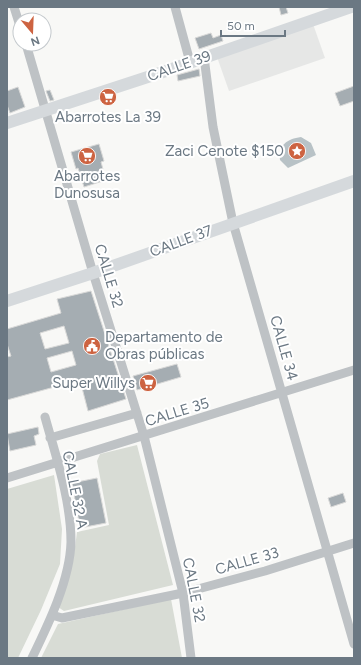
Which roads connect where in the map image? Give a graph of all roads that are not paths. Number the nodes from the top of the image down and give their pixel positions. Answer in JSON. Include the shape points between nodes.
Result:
{"nodes":[{"id":1,"x":175,"y":7,"type":"edge"},
{"id":2,"x":351,"y":7,"type":"edge"},
{"id":3,"x":28,"y":52,"type":"edge"},
{"id":4,"x":204,"y":57,"type":"junction"},
{"id":5,"x":190,"y":62,"type":"junction"},
{"id":6,"x":45,"y":110,"type":"junction"},
{"id":7,"x":7,"y":123,"type":"edge"},
{"id":8,"x":354,"y":181,"type":"edge"},
{"id":9,"x":233,"y":222,"type":"junction"},
{"id":10,"x":93,"y":273,"type":"junction"},
{"id":11,"x":7,"y":301,"type":"edge"},
{"id":12,"x":354,"y":370,"type":"edge"},
{"id":13,"x":283,"y":393,"type":"junction"},
{"id":14,"x":137,"y":413,"type":"junction"},
{"id":15,"x":45,"y":417,"type":"dead end"},
{"id":16,"x":144,"y":436,"type":"junction"},
{"id":17,"x":50,"y":438,"type":"junction"},
{"id":18,"x":57,"y":462,"type":"junction"},
{"id":19,"x":7,"y":478,"type":"edge"},
{"id":20,"x":354,"y":543,"type":"edge"},
{"id":21,"x":328,"y":551,"type":"junction"},
{"id":22,"x":183,"y":593,"type":"junction"},
{"id":23,"x":52,"y":615,"type":"junction"},
{"id":24,"x":354,"y":644,"type":"edge"},
{"id":25,"x":32,"y":658,"type":"edge"},
{"id":26,"x":191,"y":658,"type":"edge"}],
"edges":[{"from":1,"to":5,"type":"street"},
{"from":2,"to":4,"type":"street","name":"CALLE 39"},
{"from":3,"to":6,"type":"street","name":"CALLE 32"},
{"from":4,"to":5,"type":"street","name":"CALLE 39"},
{"from":4,"to":9,"type":"street","name":"CALLE 34","via":[[213,127]]},
{"from":5,"to":6,"type":"street","name":"CALLE 39"},
{"from":6,"to":7,"type":"street","name":"CALLE 39"},
{"from":6,"to":10,"type":"street","name":"CALLE 32"},
{"from":8,"to":9,"type":"street","name":"CALLE 37"},
{"from":9,"to":10,"type":"street","name":"CALLE 37"},
{"from":9,"to":13,"type":"street","name":"CALLE 34"},
{"from":10,"to":11,"type":"street","name":"CALLE 37"},
{"from":10,"to":14,"type":"street","name":"CALLE 32"},
{"from":12,"to":13,"type":"street","name":"CALLE 35"},
{"from":13,"to":16,"type":"street","name":"CALLE 35"},
{"from":13,"to":21,"type":"street","name":"CALLE 34"},
{"from":14,"to":16,"type":"street","name":"CALLE 32"},
{"from":14,"to":17,"type":"street","name":"CALLE 35"},
{"from":15,"to":17,"type":"street","name":"CALLE 32 A"},
{"from":16,"to":18,"type":"street","name":"CALLE 35"},
{"from":16,"to":22,"type":"street","name":"CALLE 32"},
{"from":17,"to":18,"type":"street","name":"CALLE 32 A"},
{"from":18,"to":19,"type":"street","name":"CALLE 35"},
{"from":18,"to":23,"type":"street","name":"CALLE 32 A","via":[[69,517],[71,543]]},
{"from":20,"to":21,"type":"street","name":"CALLE 33"},
{"from":21,"to":22,"type":"street","name":"CALLE 33"},
{"from":21,"to":24,"type":"street","name":"CALLE 34"},
{"from":22,"to":23,"type":"street","name":"CALLE 33","via":[[62,618]]},
{"from":22,"to":26,"type":"street","name":"CALLE 32"},
{"from":23,"to":25,"type":"street","name":"CALLE 32 A"}]}
